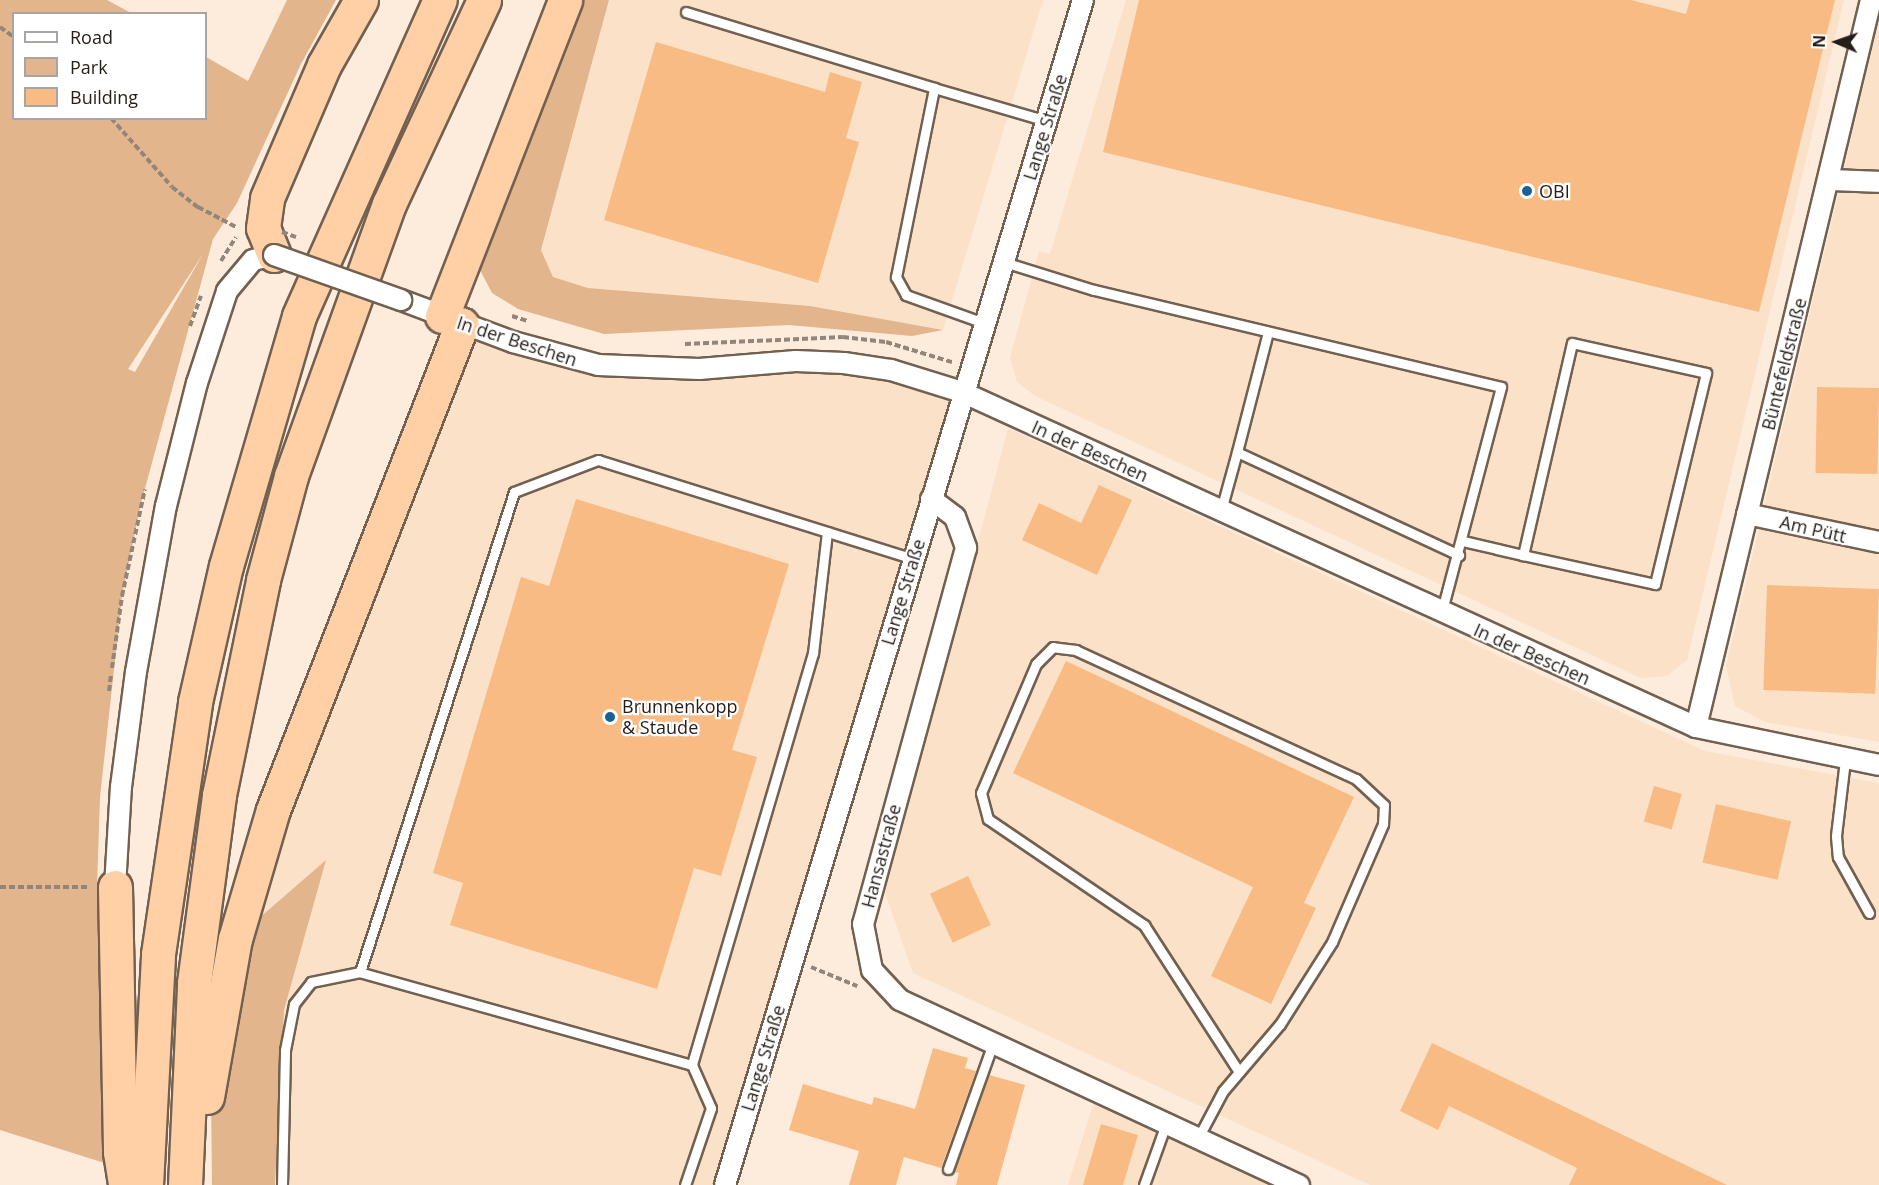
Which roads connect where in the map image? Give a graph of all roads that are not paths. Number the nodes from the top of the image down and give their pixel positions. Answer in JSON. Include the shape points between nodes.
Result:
{"nodes":[{"id":1,"x":361,"y":0,"type":"edge"},
{"id":2,"x":440,"y":0,"type":"edge"},
{"id":3,"x":484,"y":0,"type":"edge"},
{"id":4,"x":565,"y":0,"type":"edge"},
{"id":5,"x":1083,"y":0,"type":"edge"},
{"id":6,"x":1871,"y":0,"type":"edge"},
{"id":7,"x":686,"y":12,"type":"dead end"},
{"id":8,"x":934,"y":88,"type":"junction"},
{"id":9,"x":1047,"y":121,"type":"junction"},
{"id":10,"x":1828,"y":180,"type":"junction"},
{"id":11,"x":1879,"y":182,"type":"edge"},
{"id":12,"x":274,"y":255,"type":"junction"},
{"id":13,"x":1004,"y":262,"type":"junction"},
{"id":14,"x":452,"y":320,"type":"junction"},
{"id":15,"x":984,"y":323,"type":"junction"},
{"id":16,"x":1268,"y":332,"type":"junction"},
{"id":17,"x":962,"y":392,"type":"junction"},
{"id":18,"x":1237,"y":452,"type":"junction"},
{"id":19,"x":931,"y":499,"type":"junction"},
{"id":20,"x":1221,"y":510,"type":"junction"},
{"id":21,"x":1747,"y":514,"type":"junction"},
{"id":22,"x":826,"y":532,"type":"junction"},
{"id":23,"x":1463,"y":541,"type":"junction"},
{"id":24,"x":1879,"y":542,"type":"edge"},
{"id":25,"x":1459,"y":555,"type":"junction"},
{"id":26,"x":1523,"y":555,"type":"junction"},
{"id":27,"x":914,"y":559,"type":"junction"},
{"id":28,"x":1441,"y":613,"type":"junction"},
{"id":29,"x":1696,"y":727,"type":"junction"},
{"id":30,"x":1845,"y":760,"type":"junction"},
{"id":31,"x":1879,"y":765,"type":"edge"},
{"id":32,"x":115,"y":887,"type":"joint"},
{"id":33,"x":1869,"y":913,"type":"dead end"},
{"id":34,"x":360,"y":972,"type":"junction"},
{"id":35,"x":993,"y":1043,"type":"junction"},
{"id":36,"x":692,"y":1065,"type":"junction"},
{"id":37,"x":1239,"y":1072,"type":"junction"},
{"id":38,"x":1166,"y":1124,"type":"junction"},
{"id":39,"x":1198,"y":1138,"type":"junction"},
{"id":40,"x":948,"y":1169,"type":"dead end"},
{"id":41,"x":125,"y":1185,"type":"edge"},
{"id":42,"x":146,"y":1185,"type":"edge"},
{"id":43,"x":185,"y":1185,"type":"edge"},
{"id":44,"x":192,"y":1185,"type":"edge"},
{"id":45,"x":282,"y":1185,"type":"edge"},
{"id":46,"x":685,"y":1185,"type":"edge"},
{"id":47,"x":725,"y":1185,"type":"edge"},
{"id":48,"x":1144,"y":1185,"type":"edge"},
{"id":49,"x":1299,"y":1185,"type":"edge"}],
"edges":[{"from":1,"to":12,"type":"highway","via":[[324,65],[267,198],[263,228]]},
{"from":2,"to":42,"type":"highway","via":[[299,316],[226,566],[195,702],[158,954]]},
{"from":3,"to":43,"type":"highway","via":[[389,204],[291,476],[263,580],[221,785],[194,983]]},
{"from":4,"to":14,"type":"highway"},
{"from":5,"to":9,"type":"street","name":"Lange Straße"},
{"from":6,"to":10,"type":"street","name":"Büntefeldstraße"},
{"from":7,"to":8,"type":"lane"},
{"from":8,"to":9,"type":"lane"},
{"from":8,"to":15,"type":"lane","via":[[896,277],[906,295]]},
{"from":9,"to":13,"type":"street","name":"Lange Straße"},
{"from":10,"to":11,"type":"street"},
{"from":10,"to":21,"type":"street","name":"Büntefeldstraße"},
{"from":12,"to":14,"type":"street","name":"In der Beschen","bridge":true},
{"from":12,"to":32,"type":"street","via":[[253,260],[227,291],[180,450],[136,672],[121,787]]},
{"from":13,"to":15,"type":"street","name":"Lange Straße"},
{"from":13,"to":16,"type":"lane","via":[[1094,290]]},
{"from":14,"to":17,"type":"street","name":"In der Beschen","via":[[557,357],[598,365],[699,369],[796,361],[844,363],[891,370]]},
{"from":14,"to":44,"type":"highway","via":[[273,810],[235,939]]},
{"from":15,"to":17,"type":"street","name":"Lange Straße"},
{"from":16,"to":18,"type":"lane"},
{"from":16,"to":23,"type":"lane","via":[[1501,387]]},
{"from":17,"to":19,"type":"street","name":"Lange Straße"},
{"from":17,"to":20,"type":"street","name":"In der Beschen"},
{"from":18,"to":20,"type":"lane"},
{"from":18,"to":25,"type":"lane"},
{"from":19,"to":27,"type":"street","name":"Lange Straße"},
{"from":19,"to":35,"type":"street","name":"Hansastraße","via":[[955,517],[966,548],[863,924],[872,970],[900,1000]]},
{"from":20,"to":28,"type":"street","name":"In der Beschen"},
{"from":21,"to":24,"type":"street","name":"Am Pütt"},
{"from":21,"to":29,"type":"street","name":"Büntefeldstraße"},
{"from":22,"to":27,"type":"lane"},
{"from":22,"to":34,"type":"lane","via":[[598,460],[514,492]]},
{"from":22,"to":36,"type":"lane","via":[[813,653]]},
{"from":23,"to":25,"type":"lane"},
{"from":23,"to":26,"type":"lane"},
{"from":25,"to":28,"type":"lane"},
{"from":26,"to":26,"type":"lane","via":[[1654,584],[1706,373],[1572,343]]},
{"from":27,"to":47,"type":"street","name":"Lange Straße"},
{"from":28,"to":29,"type":"street","name":"In der Beschen"},
{"from":29,"to":30,"type":"street","name":"In der Beschen"},
{"from":30,"to":31,"type":"street","name":"In der Beschen"},
{"from":30,"to":33,"type":"lane","via":[[1836,836],[1838,857]]},
{"from":32,"to":41,"type":"highway","via":[[120,1152]]},
{"from":34,"to":36,"type":"lane"},
{"from":34,"to":45,"type":"lane","via":[[311,982],[294,1004],[285,1050]]},
{"from":35,"to":38,"type":"street","name":"Hansastraße"},
{"from":35,"to":40,"type":"lane"},
{"from":36,"to":46,"type":"lane","via":[[711,1108]]},
{"from":37,"to":37,"type":"lane","via":[[1280,1024],[1332,942],[1383,824],[1384,805],[1356,779],[1076,650],[1053,647],[1036,664],[981,793],[988,819],[1143,925]]},
{"from":37,"to":39,"type":"lane","via":[[1223,1090]]},
{"from":38,"to":39,"type":"street","name":"Hansastraße"},
{"from":38,"to":48,"type":"lane"},
{"from":39,"to":49,"type":"street","name":"Hansastraße"}]}
